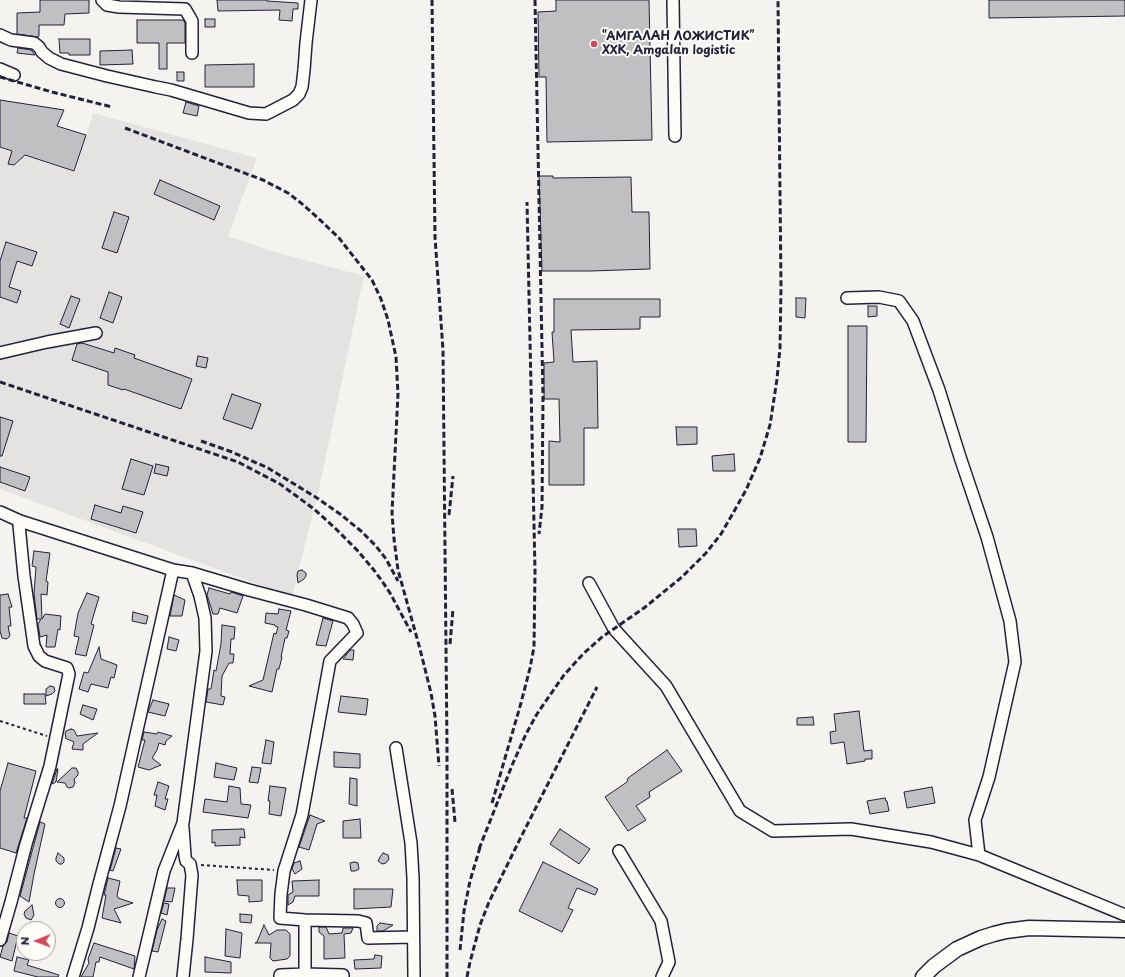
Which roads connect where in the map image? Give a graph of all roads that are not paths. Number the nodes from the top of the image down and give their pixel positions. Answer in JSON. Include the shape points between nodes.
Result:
{"nodes":[{"id":1,"x":102,"y":0,"type":"edge"},
{"id":2,"x":311,"y":0,"type":"edge"},
{"id":3,"x":673,"y":0,"type":"edge"},
{"id":4,"x":0,"y":35,"type":"edge"},
{"id":5,"x":192,"y":53,"type":"dead end"},
{"id":6,"x":0,"y":69,"type":"edge"},
{"id":7,"x":14,"y":76,"type":"dead end"},
{"id":8,"x":675,"y":136,"type":"dead end"},
{"id":9,"x":847,"y":298,"type":"dead end"},
{"id":10,"x":96,"y":333,"type":"dead end"},
{"id":11,"x":0,"y":354,"type":"edge"},
{"id":12,"x":0,"y":512,"type":"edge"},
{"id":13,"x":20,"y":520,"type":"junction"},
{"id":14,"x":173,"y":570,"type":"junction"},
{"id":15,"x":192,"y":573,"type":"junction"},
{"id":16,"x":589,"y":583,"type":"dead end"},
{"id":17,"x":396,"y":748,"type":"dead end"},
{"id":18,"x":183,"y":823,"type":"junction"},
{"id":19,"x":619,"y":851,"type":"dead end"},
{"id":20,"x":979,"y":855,"type":"junction"},
{"id":21,"x":1125,"y":915,"type":"edge"},
{"id":22,"x":305,"y":920,"type":"junction"},
{"id":23,"x":1125,"y":930,"type":"edge"},
{"id":24,"x":414,"y":937,"type":"junction"},
{"id":25,"x":0,"y":940,"type":"edge"},
{"id":26,"x":305,"y":974,"type":"junction"},
{"id":27,"x":73,"y":977,"type":"edge"},
{"id":28,"x":139,"y":977,"type":"edge"},
{"id":29,"x":183,"y":977,"type":"edge"},
{"id":30,"x":280,"y":977,"type":"edge"},
{"id":31,"x":343,"y":977,"type":"edge"},
{"id":32,"x":414,"y":977,"type":"edge"},
{"id":33,"x":662,"y":977,"type":"edge"},
{"id":34,"x":923,"y":977,"type":"edge"}],
"edges":[{"from":1,"to":5,"type":"street","via":[[107,5],[119,7],[185,9],[192,22]]},
{"from":2,"to":4,"type":"street","via":[[302,87],[293,100],[266,114],[249,113],[171,90],[61,64],[49,58],[34,43],[12,40]]},
{"from":3,"to":8,"type":"street"},
{"from":6,"to":7,"type":"street"},
{"from":9,"to":20,"type":"street","via":[[879,297],[899,301],[913,321],[988,537],[1010,621],[1015,662],[989,777],[975,820]]},
{"from":10,"to":11,"type":"street"},
{"from":12,"to":13,"type":"street"},
{"from":13,"to":14,"type":"street"},
{"from":13,"to":25,"type":"street","via":[[24,576],[34,646],[45,661],[67,668],[69,674],[50,766]]},
{"from":14,"to":15,"type":"street"},
{"from":14,"to":27,"type":"street","via":[[120,806]]},
{"from":15,"to":18,"type":"street","via":[[203,611],[206,651]]},
{"from":15,"to":22,"type":"street","via":[[348,618],[357,633],[330,661],[302,815],[284,871],[280,894],[280,918]]},
{"from":16,"to":20,"type":"street","via":[[614,629],[666,686],[740,812],[773,831],[851,829],[931,842]]},
{"from":17,"to":24,"type":"street","via":[[411,843]]},
{"from":18,"to":28,"type":"street","via":[[164,871]]},
{"from":18,"to":29,"type":"street","via":[[185,856],[192,875]]},
{"from":19,"to":33,"type":"street","via":[[661,921],[669,962]]},
{"from":20,"to":21,"type":"street"},
{"from":22,"to":24,"type":"street","via":[[366,923],[368,938]]},
{"from":22,"to":26,"type":"street"},
{"from":23,"to":34,"type":"main road","via":[[1029,928],[1006,931],[981,938],[957,949]]},
{"from":24,"to":32,"type":"street"},
{"from":26,"to":30,"type":"street"},
{"from":26,"to":31,"type":"street","via":[[343,974]]}]}
